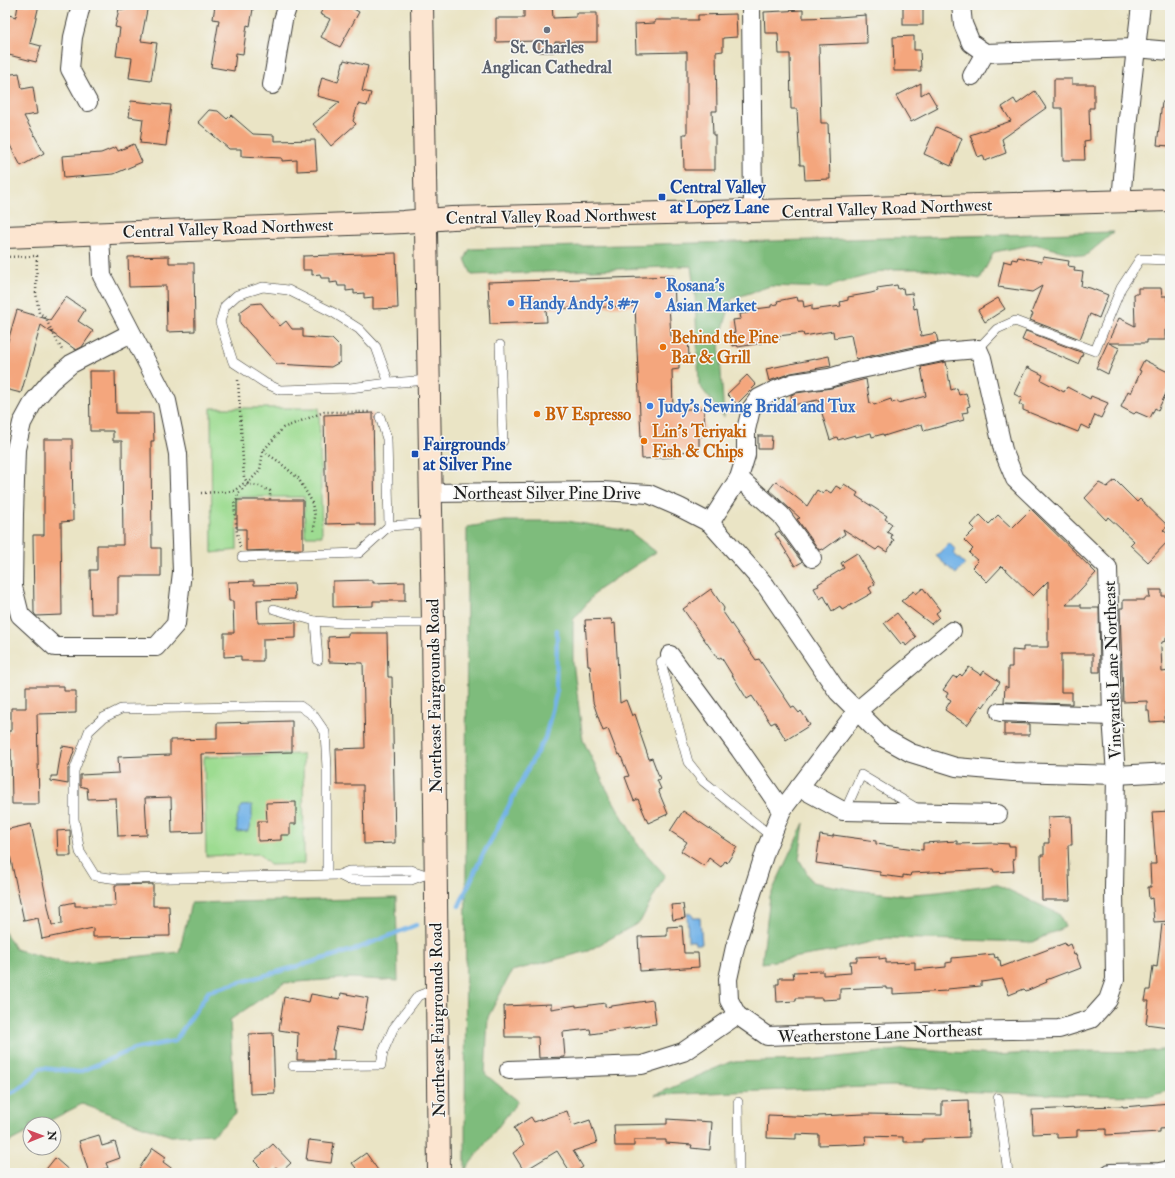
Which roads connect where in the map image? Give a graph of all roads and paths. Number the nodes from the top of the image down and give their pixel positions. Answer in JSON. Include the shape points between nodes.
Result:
{"nodes":[{"id":1,"x":81,"y":5,"type":"edge"},
{"id":2,"x":288,"y":5,"type":"edge"},
{"id":3,"x":422,"y":5,"type":"edge"},
{"id":4,"x":751,"y":5,"type":"edge"},
{"id":5,"x":961,"y":5,"type":"edge"},
{"id":6,"x":1141,"y":5,"type":"edge"},
{"id":7,"x":1135,"y":48,"type":"junction"},
{"id":8,"x":1170,"y":51,"type":"edge"},
{"id":9,"x":985,"y":53,"type":"junction"},
{"id":10,"x":972,"y":76,"type":"dead end"},
{"id":11,"x":272,"y":86,"type":"dead end"},
{"id":12,"x":88,"y":102,"type":"dead end"},
{"id":13,"x":1170,"y":200,"type":"edge"},
{"id":14,"x":1121,"y":201,"type":"junction"},
{"id":15,"x":753,"y":211,"type":"junction"},
{"id":16,"x":426,"y":220,"type":"junction"},
{"id":17,"x":100,"y":233,"type":"junction"},
{"id":18,"x":5,"y":237,"type":"edge"},
{"id":19,"x":5,"y":257,"type":"edge"},
{"id":20,"x":1170,"y":260,"type":"edge"},
{"id":21,"x":131,"y":333,"type":"junction"},
{"id":22,"x":500,"y":345,"type":"dead end"},
{"id":23,"x":978,"y":350,"type":"junction"},
{"id":24,"x":71,"y":364,"type":"junction"},
{"id":25,"x":238,"y":365,"type":"junction"},
{"id":26,"x":429,"y":380,"type":"junction"},
{"id":27,"x":389,"y":383,"type":"junction"},
{"id":28,"x":380,"y":417,"type":"joint"},
{"id":29,"x":503,"y":441,"type":"dead end"},
{"id":30,"x":263,"y":451,"type":"junction"},
{"id":31,"x":739,"y":478,"type":"junction"},
{"id":32,"x":248,"y":484,"type":"junction"},
{"id":33,"x":201,"y":493,"type":"dead end"},
{"id":34,"x":431,"y":493,"type":"junction"},
{"id":35,"x":270,"y":500,"type":"dead end"},
{"id":36,"x":431,"y":523,"type":"junction"},
{"id":37,"x":710,"y":523,"type":"junction"},
{"id":38,"x":388,"y":526,"type":"junction"},
{"id":39,"x":314,"y":531,"type":"dead end"},
{"id":40,"x":242,"y":557,"type":"joint"},
{"id":41,"x":812,"y":558,"type":"dead end"},
{"id":42,"x":274,"y":609,"type":"dead end"},
{"id":43,"x":315,"y":621,"type":"junction"},
{"id":44,"x":433,"y":623,"type":"junction"},
{"id":45,"x":952,"y":630,"type":"dead end"},
{"id":46,"x":670,"y":655,"type":"joint"},
{"id":47,"x":318,"y":660,"type":"dead end"},
{"id":48,"x":857,"y":712,"type":"junction"},
{"id":49,"x":1000,"y":712,"type":"dead end"},
{"id":50,"x":1112,"y":716,"type":"junction"},
{"id":51,"x":1170,"y":772,"type":"edge"},
{"id":52,"x":1116,"y":774,"type":"junction"},
{"id":53,"x":799,"y":787,"type":"junction"},
{"id":54,"x":782,"y":810,"type":"junction"},
{"id":55,"x":845,"y":811,"type":"junction"},
{"id":56,"x":924,"y":812,"type":"junction"},
{"id":57,"x":998,"y":814,"type":"dead end"},
{"id":58,"x":771,"y":836,"type":"junction"},
{"id":59,"x":327,"y":875,"type":"junction"},
{"id":60,"x":430,"y":876,"type":"junction"},
{"id":61,"x":437,"y":989,"type":"junction"},
{"id":62,"x":737,"y":1015,"type":"junction"},
{"id":63,"x":293,"y":1066,"type":"dead end"},
{"id":64,"x":509,"y":1070,"type":"dead end"},
{"id":65,"x":998,"y":1098,"type":"dead end"},
{"id":66,"x":738,"y":1102,"type":"dead end"},
{"id":67,"x":1163,"y":1172,"type":"edge"},
{"id":68,"x":439,"y":1173,"type":"edge"},
{"id":69,"x":739,"y":1173,"type":"edge"},
{"id":70,"x":1008,"y":1173,"type":"edge"},
{"id":71,"x":1110,"y":1173,"type":"edge"}],
"edges":[{"from":1,"to":12,"type":"street","via":[[73,37],[70,69]]},
{"from":2,"to":11,"type":"street"},
{"from":3,"to":16,"type":"main road","name":"Northeast Fairgrounds Road"},
{"from":4,"to":15,"type":"street"},
{"from":5,"to":9,"type":"street","via":[[963,24],[971,43]]},
{"from":6,"to":7,"type":"street"},
{"from":7,"to":8,"type":"street"},
{"from":7,"to":9,"type":"street"},
{"from":7,"to":14,"type":"street"},
{"from":9,"to":10,"type":"street"},
{"from":13,"to":14,"type":"main road","name":"Central Valley Road Northwest"},
{"from":14,"to":15,"type":"main road","name":"Central Valley Road Northwest"},
{"from":15,"to":16,"type":"main road","name":"Central Valley Road Northwest"},
{"from":16,"to":17,"type":"main road","name":"Central Valley Road Northwest"},
{"from":16,"to":26,"type":"main road","name":"Northeast Fairgrounds Road"},
{"from":17,"to":18,"type":"main road","name":"Central Valley Road Northwest"},
{"from":17,"to":21,"type":"street","via":[[102,276]]},
{"from":19,"to":24,"type":"path","via":[[37,256],[36,293],[39,313],[44,316]]},
{"from":20,"to":23,"type":"lane","via":[[1140,259],[1121,288],[1095,351],[1015,321],[997,329]]},
{"from":21,"to":24,"type":"street"},
{"from":21,"to":24,"type":"street","via":[[167,401],[178,454],[182,572],[176,624],[156,647],[55,647],[20,615],[13,588],[16,449],[22,423],[34,401],[50,382]]},
{"from":22,"to":29,"type":"lane"},
{"from":23,"to":31,"type":"street","via":[[942,352],[793,384],[759,398],[751,409],[746,430],[746,455]]},
{"from":23,"to":50,"type":"street","name":"Vineyards Lane Northeast","via":[[1003,450],[1015,479],[1108,568]]},
{"from":25,"to":27,"type":"lane","via":[[280,390],[350,388]]},
{"from":25,"to":27,"type":"lane","via":[[233,362],[220,322],[225,306],[237,295],[263,287],[288,290],[360,329],[376,347]]},
{"from":25,"to":32,"type":"path","via":[[244,477]]},
{"from":26,"to":27,"type":"lane"},
{"from":26,"to":34,"type":"main road","name":"Northeast Fairgrounds Road"},
{"from":28,"to":30,"type":"path","via":[[369,411],[324,412],[283,428]]},
{"from":28,"to":38,"type":"lane","via":[[387,439]]},
{"from":30,"to":32,"type":"path","via":[[260,470]]},
{"from":30,"to":39,"type":"path","via":[[298,478],[311,500],[315,516]]},
{"from":31,"to":37,"type":"street"},
{"from":31,"to":41,"type":"street","via":[[781,515]]},
{"from":32,"to":33,"type":"path","via":[[243,484],[234,492]]},
{"from":32,"to":35,"type":"path","via":[[270,491]]},
{"from":32,"to":40,"type":"path","via":[[239,493],[234,504]]},
{"from":34,"to":36,"type":"main road","name":"Northeast Fairgrounds Road"},
{"from":34,"to":37,"type":"street","name":"Northeast Silver Pine Drive","via":[[602,491],[649,494]]},
{"from":36,"to":38,"type":"lane"},
{"from":36,"to":44,"type":"main road","name":"Northeast Fairgrounds Road"},
{"from":37,"to":48,"type":"street","name":"Northeast Silver Pine Drive","via":[[766,586],[838,692]]},
{"from":38,"to":40,"type":"lane","via":[[359,553]]},
{"from":42,"to":43,"type":"lane"},
{"from":43,"to":44,"type":"lane"},
{"from":43,"to":47,"type":"lane"},
{"from":44,"to":60,"type":"main road","name":"Northeast Fairgrounds Road"},
{"from":45,"to":48,"type":"street"},
{"from":46,"to":54,"type":"street"},
{"from":46,"to":58,"type":"lane","via":[[661,662],[688,762],[703,781]]},
{"from":48,"to":52,"type":"street","name":"Northeast Silver Pine Drive","via":[[884,738],[911,753],[956,767],[1013,772]]},
{"from":48,"to":53,"type":"street"},
{"from":49,"to":50,"type":"street"},
{"from":50,"to":52,"type":"street","name":"Vineyards Lane Northeast"},
{"from":51,"to":52,"type":"street","name":"Northeast Silver Pine Drive"},
{"from":52,"to":62,"type":"street","name":"Weatherstone Lane Northeast","via":[[1115,980],[1108,1000],[1091,1020],[1059,1029],[767,1036]]},
{"from":53,"to":54,"type":"street"},
{"from":53,"to":55,"type":"street"},
{"from":54,"to":58,"type":"street"},
{"from":55,"to":56,"type":"street"},
{"from":55,"to":56,"type":"lane","via":[[862,775]]},
{"from":56,"to":57,"type":"street"},
{"from":58,"to":62,"type":"street","via":[[735,947],[728,979],[729,1000]]},
{"from":59,"to":59,"type":"lane","via":[[118,879],[95,876],[80,852],[74,819],[74,771],[89,731],[103,718],[121,709],[300,706],[314,716],[325,732]]},
{"from":59,"to":60,"type":"lane","via":[[339,875],[349,871],[411,870]]},
{"from":60,"to":61,"type":"main road","name":"Northeast Fairgrounds Road"},
{"from":61,"to":63,"type":"lane","via":[[418,996],[393,1029],[383,1052],[381,1065]]},
{"from":61,"to":68,"type":"main road","name":"Northeast Fairgrounds Road"},
{"from":62,"to":64,"type":"street","via":[[682,1052],[642,1065]]},
{"from":65,"to":70,"type":"lane"},
{"from":66,"to":69,"type":"lane"},
{"from":67,"to":71,"type":"street"}]}
